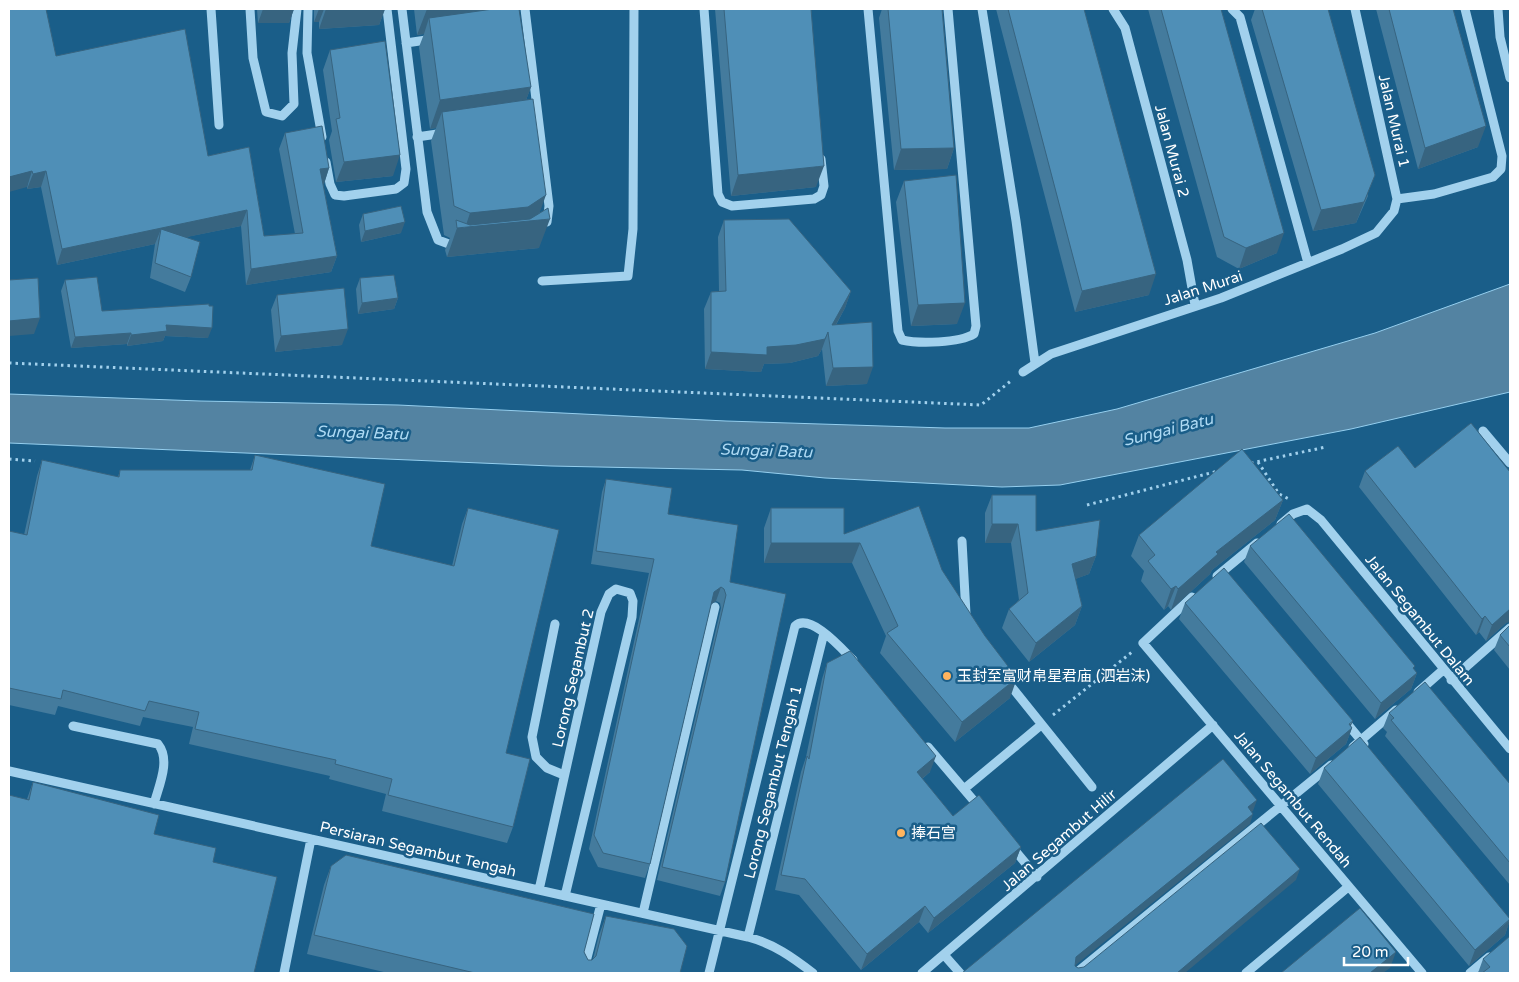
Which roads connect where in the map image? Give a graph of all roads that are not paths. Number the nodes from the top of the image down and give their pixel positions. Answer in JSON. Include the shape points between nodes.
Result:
{"nodes":[{"id":1,"x":211,"y":9,"type":"edge"},
{"id":2,"x":250,"y":9,"type":"edge"},
{"id":3,"x":297,"y":9,"type":"edge"},
{"id":4,"x":308,"y":9,"type":"edge"},
{"id":5,"x":387,"y":9,"type":"edge"},
{"id":6,"x":402,"y":9,"type":"edge"},
{"id":7,"x":525,"y":9,"type":"edge"},
{"id":8,"x":634,"y":9,"type":"edge"},
{"id":9,"x":704,"y":9,"type":"edge"},
{"id":10,"x":868,"y":9,"type":"edge"},
{"id":11,"x":948,"y":9,"type":"edge"},
{"id":12,"x":982,"y":9,"type":"edge"},
{"id":13,"x":1113,"y":9,"type":"edge"},
{"id":14,"x":1232,"y":9,"type":"edge"},
{"id":15,"x":1354,"y":9,"type":"edge"},
{"id":16,"x":1466,"y":9,"type":"edge"},
{"id":17,"x":1498,"y":9,"type":"edge"},
{"id":18,"x":526,"y":25,"type":"junction"},
{"id":19,"x":517,"y":26,"type":"edge"},
{"id":20,"x":442,"y":38,"type":"edge"},
{"id":21,"x":406,"y":43,"type":"junction"},
{"id":22,"x":1510,"y":78,"type":"edge"},
{"id":23,"x":219,"y":125,"type":"dead end"},
{"id":24,"x":452,"y":132,"type":"edge"},
{"id":25,"x":418,"y":137,"type":"junction"},
{"id":26,"x":820,"y":147,"type":"edge"},
{"id":27,"x":1397,"y":199,"type":"junction"},
{"id":28,"x":540,"y":229,"type":"edge"},
{"id":29,"x":467,"y":247,"type":"dead end"},
{"id":30,"x":1308,"y":263,"type":"junction"},
{"id":31,"x":542,"y":281,"type":"dead end"},
{"id":32,"x":1195,"y":305,"type":"junction"},
{"id":33,"x":1035,"y":363,"type":"junction"},
{"id":34,"x":1023,"y":372,"type":"road end"},
{"id":35,"x":1484,"y":431,"type":"dead end"},
{"id":36,"x":1510,"y":464,"type":"edge"},
{"id":37,"x":1270,"y":533,"type":"edge"},
{"id":38,"x":1262,"y":539,"type":"edge"},
{"id":39,"x":962,"y":542,"type":"dead end"},
{"id":40,"x":1223,"y":571,"type":"junction"},
{"id":41,"x":1229,"y":578,"type":"edge"},
{"id":42,"x":714,"y":607,"type":"edge"},
{"id":43,"x":555,"y":624,"type":"dead end"},
{"id":44,"x":970,"y":626,"type":"edge"},
{"id":45,"x":1510,"y":628,"type":"edge"},
{"id":46,"x":824,"y":633,"type":"junction"},
{"id":47,"x":859,"y":666,"type":"edge"},
{"id":48,"x":998,"y":669,"type":"edge"},
{"id":49,"x":1443,"y":670,"type":"junction"},
{"id":50,"x":1451,"y":680,"type":"junction"},
{"id":51,"x":1413,"y":696,"type":"edge"},
{"id":52,"x":1406,"y":702,"type":"edge"},
{"id":53,"x":1336,"y":709,"type":"edge"},
{"id":54,"x":1041,"y":725,"type":"junction"},
{"id":55,"x":1213,"y":725,"type":"junction"},
{"id":56,"x":73,"y":726,"type":"dead end"},
{"id":57,"x":921,"y":738,"type":"edge"},
{"id":58,"x":1361,"y":740,"type":"junction"},
{"id":59,"x":1510,"y":749,"type":"edge"},
{"id":60,"x":1373,"y":755,"type":"edge"},
{"id":61,"x":9,"y":771,"type":"edge"},
{"id":62,"x":564,"y":775,"type":"junction"},
{"id":63,"x":1092,"y":787,"type":"dead end"},
{"id":64,"x":964,"y":789,"type":"junction"},
{"id":65,"x":154,"y":804,"type":"junction"},
{"id":66,"x":1282,"y":806,"type":"junction"},
{"id":67,"x":988,"y":819,"type":"edge"},
{"id":68,"x":311,"y":839,"type":"junction"},
{"id":69,"x":1007,"y":841,"type":"edge"},
{"id":70,"x":1037,"y":877,"type":"junction"},
{"id":71,"x":1348,"y":886,"type":"junction"},
{"id":72,"x":539,"y":890,"type":"junction"},
{"id":73,"x":565,"y":896,"type":"junction"},
{"id":74,"x":601,"y":904,"type":"junction"},
{"id":75,"x":643,"y":913,"type":"junction"},
{"id":76,"x":719,"y":930,"type":"junction"},
{"id":77,"x":748,"y":937,"type":"junction"},
{"id":78,"x":1497,"y":950,"type":"edge"},
{"id":79,"x":945,"y":956,"type":"junction"},
{"id":80,"x":1419,"y":970,"type":"edge"},
{"id":81,"x":284,"y":973,"type":"edge"},
{"id":82,"x":583,"y":973,"type":"edge"},
{"id":83,"x":709,"y":973,"type":"edge"},
{"id":84,"x":813,"y":973,"type":"edge"},
{"id":85,"x":922,"y":973,"type":"edge"},
{"id":86,"x":960,"y":973,"type":"edge"},
{"id":87,"x":1076,"y":973,"type":"edge"},
{"id":88,"x":1246,"y":973,"type":"edge"},
{"id":89,"x":1409,"y":973,"type":"edge"},
{"id":90,"x":1470,"y":973,"type":"edge"}],
"edges":[{"from":1,"to":23,"type":"street"},
{"from":2,"to":3,"type":"street","via":[[253,58],[266,112],[282,116],[294,104],[292,53]]},
{"from":4,"to":5,"type":"street","via":[[307,53],[330,184],[335,194],[344,196],[396,189],[404,183],[406,169]]},
{"from":6,"to":21,"type":"street"},
{"from":7,"to":18,"type":"street"},
{"from":8,"to":31,"type":"street","via":[[634,228],[628,276]]},
{"from":9,"to":26,"type":"street","via":[[718,194],[722,202],[732,206],[814,199],[821,195],[824,186]]},
{"from":10,"to":11,"type":"street","via":[[898,331],[902,340],[912,342],[966,339],[974,334],[976,326]]},
{"from":12,"to":33,"type":"street"},
{"from":13,"to":32,"type":"street","name":"Jalan Murai 2","via":[[1125,28],[1187,260]]},
{"from":14,"to":30,"type":"street","via":[[1240,17]]},
{"from":15,"to":27,"type":"street","name":"Jalan Murai 1"},
{"from":16,"to":27,"type":"street","via":[[1502,156],[1501,169],[1493,177],[1434,194]]},
{"from":17,"to":22,"type":"street","via":[[1500,37]]},
{"from":18,"to":19,"type":"street"},
{"from":18,"to":28,"type":"street","via":[[534,121],[549,206],[546,225]]},
{"from":20,"to":21,"type":"street"},
{"from":21,"to":25,"type":"street"},
{"from":24,"to":25,"type":"street"},
{"from":25,"to":29,"type":"street","via":[[427,212],[438,240],[459,248]]},
{"from":27,"to":30,"type":"street","name":"Jalan Murai","via":[[1394,211],[1376,233]]},
{"from":30,"to":32,"type":"street","name":"Jalan Murai","via":[[1248,288]]},
{"from":32,"to":33,"type":"street","name":"Jalan Murai","via":[[1080,342]]},
{"from":33,"to":34,"type":"street","name":"Jalan Murai"},
{"from":35,"to":36,"type":"street"},
{"from":37,"to":49,"type":"street","name":"Jalan Segambut Dalam","via":[[1293,514],[1307,509],[1321,520]]},
{"from":38,"to":40,"type":"street"},
{"from":39,"to":44,"type":"street","via":[[964,609]]},
{"from":40,"to":41,"type":"street"},
{"from":40,"to":55,"type":"street","name":"Jalan Segambut Rendah","via":[[1143,643]]},
{"from":42,"to":75,"type":"street"},
{"from":43,"to":62,"type":"street","via":[[532,737],[536,757],[547,768]]},
{"from":45,"to":50,"type":"street"},
{"from":46,"to":47,"type":"street"},
{"from":46,"to":76,"type":"street","via":[[803,622],[795,626]]},
{"from":46,"to":77,"type":"street","name":"Lorong Segambut Tengah 1"},
{"from":48,"to":54,"type":"street"},
{"from":49,"to":50,"type":"street","name":"Jalan Segambut Dalam"},
{"from":49,"to":51,"type":"street"},
{"from":50,"to":59,"type":"street","name":"Jalan Segambut Dalam"},
{"from":52,"to":58,"type":"street"},
{"from":53,"to":58,"type":"street"},
{"from":54,"to":63,"type":"street"},
{"from":54,"to":64,"type":"street"},
{"from":55,"to":66,"type":"street","name":"Jalan Segambut Rendah"},
{"from":55,"to":70,"type":"street","name":"Jalan Segambut Hilir"},
{"from":56,"to":65,"type":"street","via":[[158,744],[165,759]]},
{"from":57,"to":64,"type":"street"},
{"from":58,"to":60,"type":"street"},
{"from":58,"to":66,"type":"street"},
{"from":61,"to":65,"type":"street","name":"Persiaran Segambut Tengah"},
{"from":62,"to":72,"type":"street","name":"Lorong Segambut 2"},
{"from":62,"to":73,"type":"street","name":"Lorong Segambut 2","via":[[602,612],[609,594],[616,589],[630,593],[632,617]]},
{"from":64,"to":67,"type":"street"},
{"from":65,"to":68,"type":"street","name":"Persiaran Segambut Tengah"},
{"from":66,"to":71,"type":"street","name":"Jalan Segambut Rendah"},
{"from":66,"to":87,"type":"street"},
{"from":68,"to":72,"type":"street","name":"Persiaran Segambut Tengah"},
{"from":68,"to":81,"type":"street"},
{"from":69,"to":70,"type":"street"},
{"from":70,"to":79,"type":"street","name":"Jalan Segambut Hilir"},
{"from":71,"to":80,"type":"street","name":"Jalan Segambut Rendah"},
{"from":71,"to":88,"type":"street"},
{"from":72,"to":73,"type":"street","name":"Persiaran Segambut Tengah"},
{"from":73,"to":74,"type":"street","name":"Persiaran Segambut Tengah"},
{"from":74,"to":75,"type":"street","name":"Persiaran Segambut Tengah"},
{"from":74,"to":82,"type":"street"},
{"from":75,"to":76,"type":"street","name":"Persiaran Segambut Tengah"},
{"from":76,"to":77,"type":"street","name":"Persiaran Segambut Tengah"},
{"from":76,"to":83,"type":"street"},
{"from":77,"to":84,"type":"street","name":"Persiaran Segambut Tengah","via":[[768,942]]},
{"from":78,"to":90,"type":"street"},
{"from":79,"to":85,"type":"street","name":"Jalan Segambut Hilir"},
{"from":79,"to":86,"type":"street"},
{"from":80,"to":89,"type":"street"}]}
